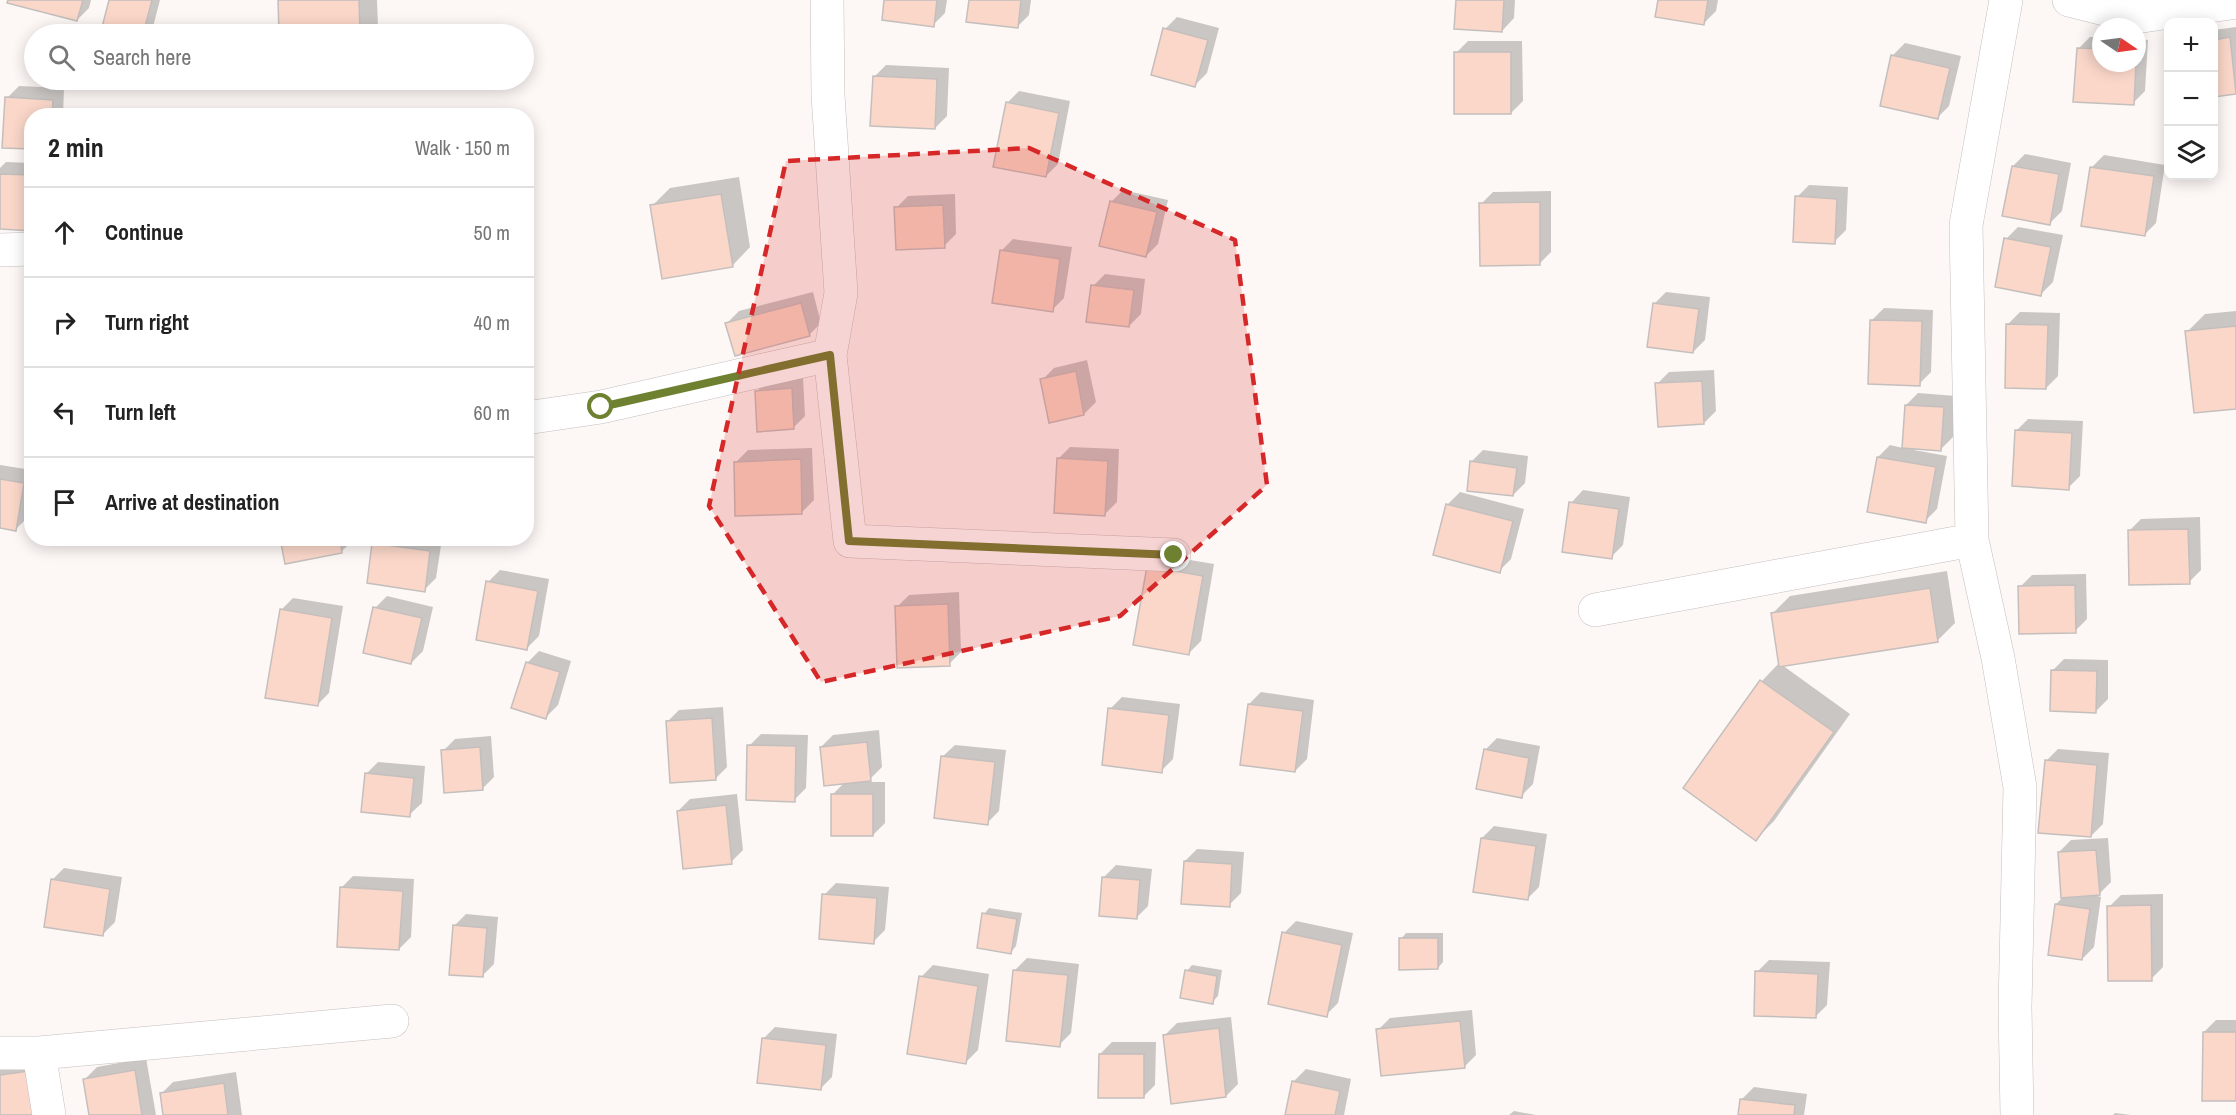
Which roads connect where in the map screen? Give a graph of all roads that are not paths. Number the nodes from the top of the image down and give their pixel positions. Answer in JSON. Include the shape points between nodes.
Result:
{"nodes":[{"id":1,"x":827,"y":0,"type":"edge"},
{"id":2,"x":2006,"y":0,"type":"edge"},
{"id":3,"x":2069,"y":0,"type":"edge"},
{"id":4,"x":2236,"y":2,"type":"edge"},
{"id":5,"x":24,"y":249,"type":"edge"},
{"id":6,"x":0,"y":250,"type":"edge"},
{"id":7,"x":830,"y":355,"type":"junction"},
{"id":8,"x":534,"y":417,"type":"edge"},
{"id":9,"x":1972,"y":540,"type":"junction"},
{"id":10,"x":1174,"y":555,"type":"dead end"},
{"id":11,"x":1595,"y":610,"type":"dead end"},
{"id":12,"x":392,"y":1021,"type":"dead end"},
{"id":13,"x":0,"y":1053,"type":"edge"},
{"id":14,"x":39,"y":1053,"type":"junction"},
{"id":15,"x":49,"y":1115,"type":"edge"},
{"id":16,"x":2017,"y":1115,"type":"edge"}],
"edges":[{"from":1,"to":7,"type":"street","via":[[828,95],[841,293]]},
{"from":2,"to":9,"type":"street","via":[[1966,225]]},
{"from":3,"to":4,"type":"street","via":[[2136,17]]},
{"from":5,"to":6,"type":"street"},
{"from":7,"to":8,"type":"street","via":[[601,407]]},
{"from":7,"to":10,"type":"street","via":[[849,541]]},
{"from":9,"to":11,"type":"street"},
{"from":9,"to":16,"type":"street","via":[[1998,658],[2020,787]]},
{"from":12,"to":14,"type":"street"},
{"from":13,"to":14,"type":"street"},
{"from":14,"to":15,"type":"street"}]}
